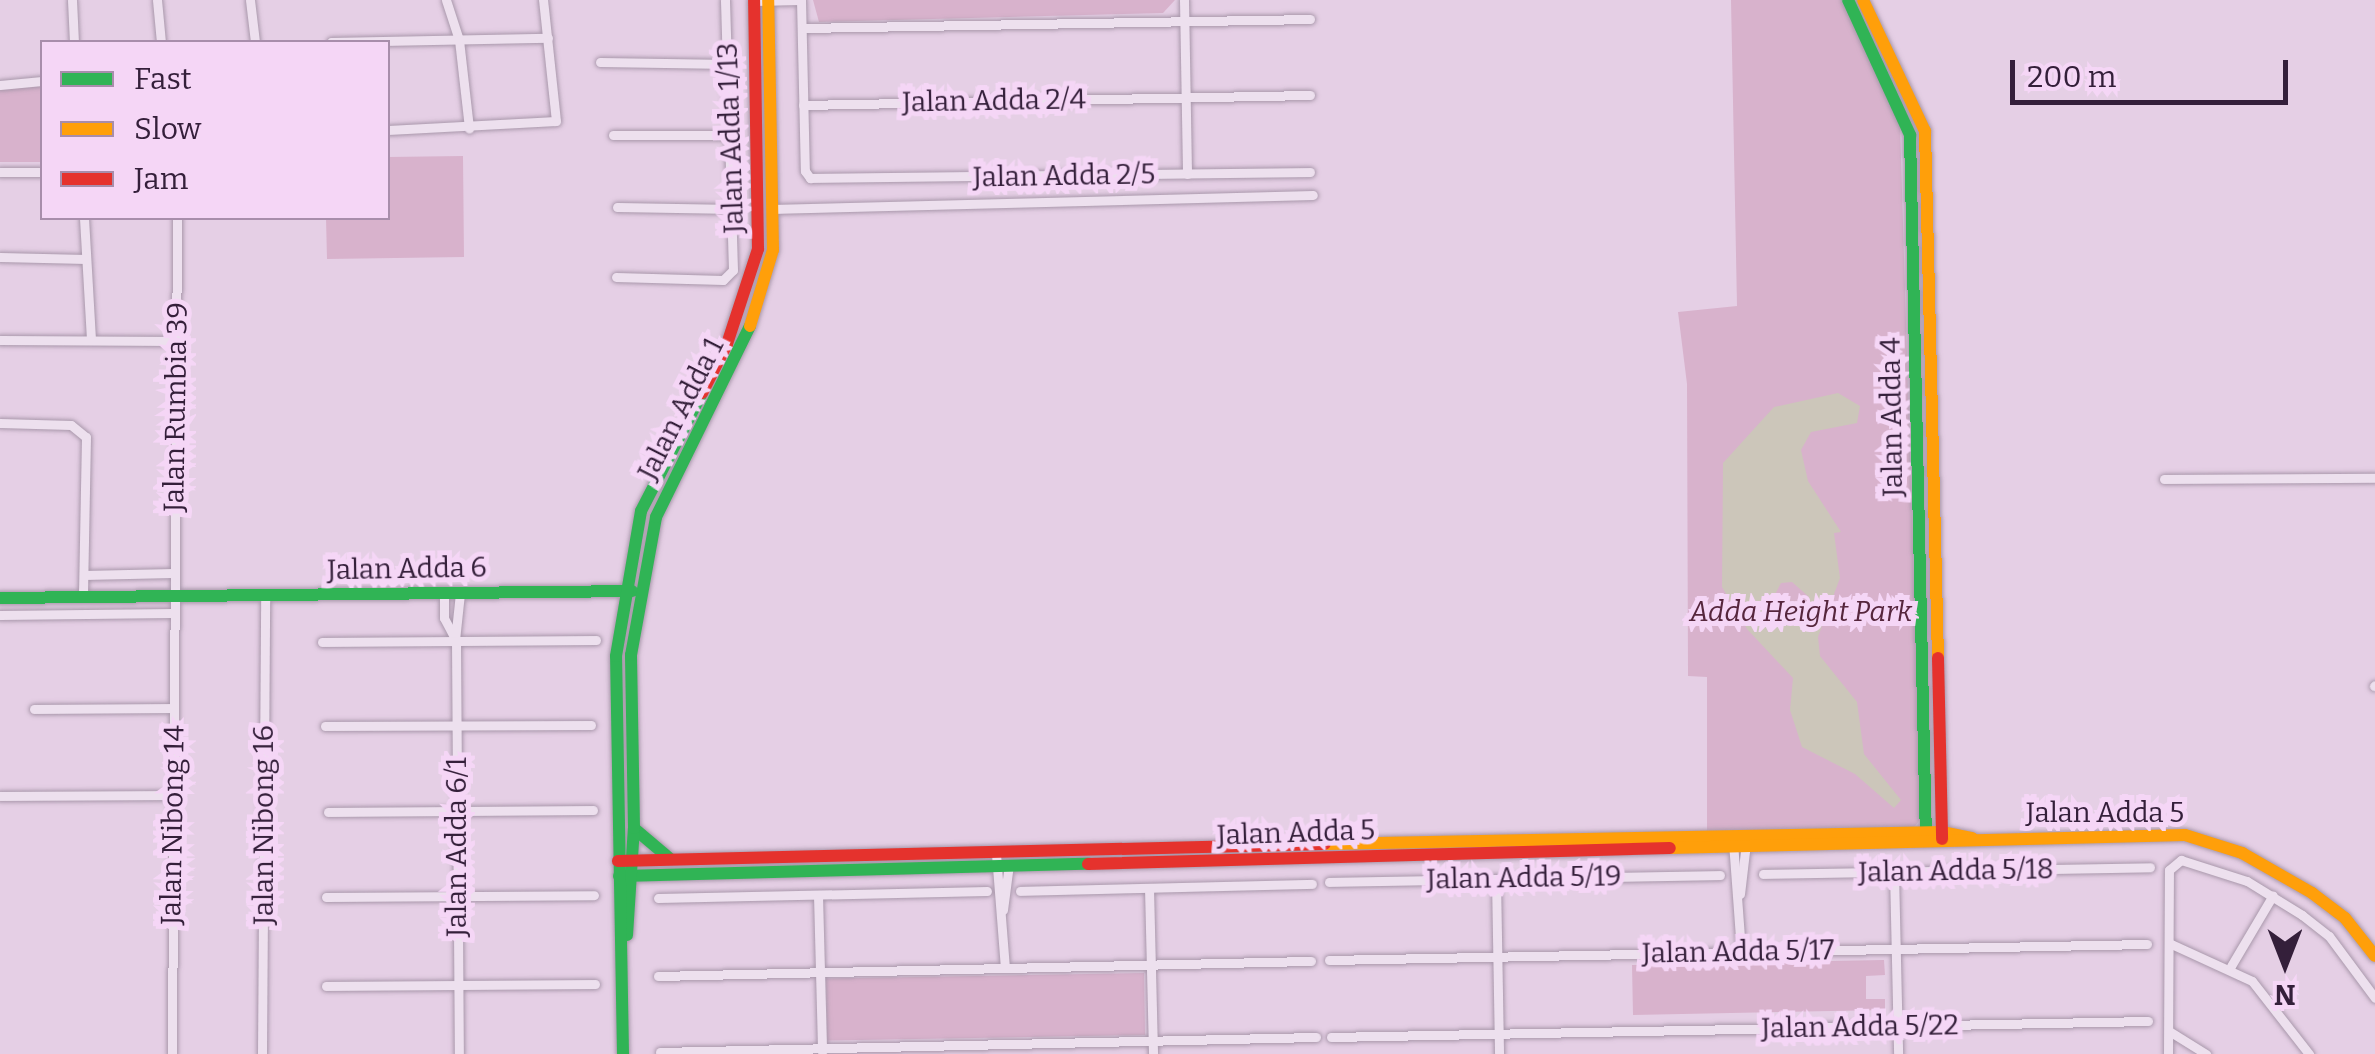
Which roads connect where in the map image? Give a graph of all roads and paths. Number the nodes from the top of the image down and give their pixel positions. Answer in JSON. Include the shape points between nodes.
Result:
{"nodes":[{"id":1,"x":72,"y":0,"type":"edge"},
{"id":2,"x":157,"y":0,"type":"edge"},
{"id":3,"x":250,"y":0,"type":"edge"},
{"id":4,"x":446,"y":0,"type":"edge"},
{"id":5,"x":543,"y":0,"type":"edge"},
{"id":6,"x":725,"y":0,"type":"edge"},
{"id":7,"x":754,"y":0,"type":"edge"},
{"id":8,"x":768,"y":0,"type":"edge"},
{"id":9,"x":802,"y":0,"type":"edge"},
{"id":10,"x":1184,"y":0,"type":"edge"},
{"id":11,"x":1848,"y":0,"type":"edge"},
{"id":12,"x":1863,"y":0,"type":"edge"},
{"id":13,"x":1310,"y":19,"type":"dead end"},
{"id":14,"x":1184,"y":21,"type":"junction"},
{"id":15,"x":802,"y":28,"type":"junction"},
{"id":16,"x":548,"y":38,"type":"junction"},
{"id":17,"x":74,"y":40,"type":"edge"},
{"id":18,"x":161,"y":40,"type":"edge"},
{"id":19,"x":255,"y":40,"type":"edge"},
{"id":20,"x":459,"y":40,"type":"junction"},
{"id":21,"x":390,"y":42,"type":"edge"},
{"id":22,"x":600,"y":62,"type":"dead end"},
{"id":23,"x":730,"y":64,"type":"junction"},
{"id":24,"x":40,"y":81,"type":"edge"},
{"id":25,"x":0,"y":85,"type":"edge"},
{"id":26,"x":1310,"y":95,"type":"dead end"},
{"id":27,"x":1185,"y":97,"type":"junction"},
{"id":28,"x":803,"y":105,"type":"junction"},
{"id":29,"x":469,"y":128,"type":"junction"},
{"id":30,"x":390,"y":130,"type":"edge"},
{"id":31,"x":614,"y":134,"type":"dead end"},
{"id":32,"x":734,"y":135,"type":"junction"},
{"id":33,"x":0,"y":172,"type":"edge"},
{"id":34,"x":40,"y":172,"type":"edge"},
{"id":35,"x":1310,"y":172,"type":"dead end"},
{"id":36,"x":1188,"y":174,"type":"junction"},
{"id":37,"x":1313,"y":196,"type":"dead end"},
{"id":38,"x":617,"y":207,"type":"dead end"},
{"id":39,"x":736,"y":209,"type":"junction"},
{"id":40,"x":760,"y":209,"type":"junction"},
{"id":41,"x":777,"y":209,"type":"junction"},
{"id":42,"x":84,"y":220,"type":"edge"},
{"id":43,"x":177,"y":220,"type":"edge"},
{"id":44,"x":0,"y":257,"type":"edge"},
{"id":45,"x":86,"y":259,"type":"junction"},
{"id":46,"x":616,"y":277,"type":"dead end"},
{"id":47,"x":0,"y":340,"type":"edge"},
{"id":48,"x":91,"y":340,"type":"junction"},
{"id":49,"x":177,"y":341,"type":"junction"},
{"id":50,"x":0,"y":423,"type":"edge"},
{"id":51,"x":2375,"y":478,"type":"edge"},
{"id":52,"x":2164,"y":479,"type":"dead end"},
{"id":53,"x":174,"y":573,"type":"junction"},
{"id":54,"x":84,"y":575,"type":"junction"},
{"id":55,"x":634,"y":591,"type":"junction"},
{"id":56,"x":460,"y":593,"type":"junction"},
{"id":57,"x":444,"y":594,"type":"junction"},
{"id":58,"x":265,"y":596,"type":"junction"},
{"id":59,"x":173,"y":597,"type":"junction"},
{"id":60,"x":0,"y":598,"type":"edge"},
{"id":61,"x":83,"y":598,"type":"junction"},
{"id":62,"x":173,"y":613,"type":"junction"},
{"id":63,"x":0,"y":615,"type":"edge"},
{"id":64,"x":596,"y":640,"type":"dead end"},
{"id":65,"x":456,"y":641,"type":"junction"},
{"id":66,"x":322,"y":642,"type":"dead end"},
{"id":67,"x":174,"y":708,"type":"junction"},
{"id":68,"x":34,"y":709,"type":"dead end"},
{"id":69,"x":591,"y":725,"type":"dead end"},
{"id":70,"x":325,"y":726,"type":"dead end"},
{"id":71,"x":456,"y":726,"type":"junction"},
{"id":72,"x":174,"y":795,"type":"junction"},
{"id":73,"x":0,"y":796,"type":"edge"},
{"id":74,"x":593,"y":810,"type":"dead end"},
{"id":75,"x":457,"y":811,"type":"junction"},
{"id":76,"x":328,"y":812,"type":"dead end"},
{"id":77,"x":634,"y":828,"type":"junction"},
{"id":78,"x":1926,"y":839,"type":"junction"},
{"id":79,"x":1942,"y":839,"type":"junction"},
{"id":80,"x":1739,"y":842,"type":"junction"},
{"id":81,"x":674,"y":860,"type":"junction"},
{"id":82,"x":1002,"y":860,"type":"junction"},
{"id":83,"x":2150,"y":867,"type":"dead end"},
{"id":84,"x":626,"y":869,"type":"junction"},
{"id":85,"x":1894,"y":872,"type":"junction"},
{"id":86,"x":1763,"y":874,"type":"dead end"},
{"id":87,"x":669,"y":875,"type":"junction"},
{"id":88,"x":1720,"y":875,"type":"dead end"},
{"id":89,"x":1496,"y":879,"type":"junction"},
{"id":90,"x":1329,"y":882,"type":"dead end"},
{"id":91,"x":1312,"y":884,"type":"dead end"},
{"id":92,"x":1149,"y":888,"type":"junction"},
{"id":93,"x":987,"y":891,"type":"dead end"},
{"id":94,"x":1020,"y":891,"type":"dead end"},
{"id":95,"x":594,"y":895,"type":"dead end"},
{"id":96,"x":818,"y":895,"type":"junction"},
{"id":97,"x":2274,"y":895,"type":"junction"},
{"id":98,"x":458,"y":896,"type":"junction"},
{"id":99,"x":326,"y":897,"type":"dead end"},
{"id":100,"x":658,"y":898,"type":"dead end"},
{"id":101,"x":631,"y":908,"type":"junction"},
{"id":102,"x":2147,"y":944,"type":"dead end"},
{"id":103,"x":2169,"y":944,"type":"junction"},
{"id":104,"x":1896,"y":949,"type":"junction"},
{"id":105,"x":1741,"y":952,"type":"junction"},
{"id":106,"x":2375,"y":956,"type":"edge"},
{"id":107,"x":1497,"y":957,"type":"junction"},
{"id":108,"x":1311,"y":960,"type":"dead end"},
{"id":109,"x":1329,"y":960,"type":"dead end"},
{"id":110,"x":622,"y":962,"type":"junction"},
{"id":111,"x":1151,"y":964,"type":"junction"},
{"id":112,"x":2231,"y":966,"type":"junction"},
{"id":113,"x":1005,"y":968,"type":"junction"},
{"id":114,"x":820,"y":972,"type":"junction"},
{"id":115,"x":658,"y":976,"type":"dead end"},
{"id":116,"x":594,"y":984,"type":"dead end"},
{"id":117,"x":458,"y":985,"type":"junction"},
{"id":118,"x":326,"y":986,"type":"dead end"},
{"id":119,"x":2375,"y":998,"type":"edge"},
{"id":120,"x":2148,"y":1021,"type":"dead end"},
{"id":121,"x":1898,"y":1026,"type":"junction"},
{"id":122,"x":2169,"y":1031,"type":"junction"},
{"id":123,"x":1498,"y":1034,"type":"junction"},
{"id":124,"x":1316,"y":1037,"type":"dead end"},
{"id":125,"x":1332,"y":1037,"type":"dead end"},
{"id":126,"x":1152,"y":1041,"type":"junction"},
{"id":127,"x":822,"y":1051,"type":"edge"},
{"id":128,"x":660,"y":1052,"type":"edge"},
{"id":129,"x":172,"y":1054,"type":"edge"},
{"id":130,"x":262,"y":1054,"type":"edge"},
{"id":131,"x":458,"y":1054,"type":"edge"},
{"id":132,"x":623,"y":1054,"type":"edge"},
{"id":133,"x":1153,"y":1054,"type":"edge"},
{"id":134,"x":1499,"y":1054,"type":"edge"},
{"id":135,"x":1898,"y":1054,"type":"edge"},
{"id":136,"x":2168,"y":1054,"type":"edge"},
{"id":137,"x":2206,"y":1054,"type":"edge"},
{"id":138,"x":2309,"y":1054,"type":"edge"}],
"edges":[{"from":1,"to":17,"type":"street"},
{"from":2,"to":18,"type":"street"},
{"from":3,"to":19,"type":"street"},
{"from":4,"to":20,"type":"street"},
{"from":5,"to":16,"type":"street"},
{"from":6,"to":23,"type":"street","name":"Jalan Adda 1/13"},
{"from":7,"to":8,"type":"street"},
{"from":7,"to":40,"type":"street","name":"Jalan Adda 1"},
{"from":8,"to":9,"type":"street"},
{"from":8,"to":41,"type":"street","name":"Jalan Adda 1"},
{"from":9,"to":15,"type":"street"},
{"from":10,"to":14,"type":"street"},
{"from":11,"to":78,"type":"street","name":"Jalan Adda 4","via":[[1910,135]]},
{"from":12,"to":79,"type":"street","name":"Jalan Adda 4","via":[[1925,132]]},
{"from":13,"to":14,"type":"street"},
{"from":14,"to":15,"type":"street"},
{"from":14,"to":27,"type":"street"},
{"from":15,"to":28,"type":"street"},
{"from":16,"to":20,"type":"street"},
{"from":16,"to":29,"type":"street","via":[[556,121]]},
{"from":20,"to":21,"type":"street"},
{"from":20,"to":29,"type":"street"},
{"from":22,"to":23,"type":"street"},
{"from":23,"to":32,"type":"street","name":"Jalan Adda 1/13"},
{"from":24,"to":25,"type":"street"},
{"from":26,"to":27,"type":"street","name":"Jalan Adda 2/4"},
{"from":27,"to":28,"type":"street","name":"Jalan Adda 2/4"},
{"from":27,"to":36,"type":"street"},
{"from":28,"to":36,"type":"street","name":"Jalan Adda 2/5","via":[[804,171],[819,180]]},
{"from":29,"to":30,"type":"street"},
{"from":31,"to":32,"type":"street"},
{"from":32,"to":39,"type":"street","name":"Jalan Adda 1/13"},
{"from":33,"to":34,"type":"street"},
{"from":35,"to":36,"type":"street","name":"Jalan Adda 2/5"},
{"from":37,"to":41,"type":"street"},
{"from":38,"to":39,"type":"street"},
{"from":39,"to":46,"type":"street","name":"Jalan Adda 1/13","via":[[730,276]]},
{"from":40,"to":41,"type":"street"},
{"from":40,"to":55,"type":"street","name":"Jalan Adda 1","via":[[744,306],[650,485]]},
{"from":41,"to":55,"type":"street","name":"Jalan Adda 1","via":[[757,312],[666,488]]},
{"from":42,"to":45,"type":"street"},
{"from":43,"to":49,"type":"street","name":"Jalan Rumbia 39"},
{"from":44,"to":45,"type":"street"},
{"from":45,"to":48,"type":"street"},
{"from":47,"to":48,"type":"street"},
{"from":48,"to":49,"type":"street"},
{"from":49,"to":53,"type":"street","name":"Jalan Rumbia 39"},
{"from":50,"to":54,"type":"street","via":[[70,426],[86,437]]},
{"from":51,"to":52,"type":"street"},
{"from":53,"to":54,"type":"street"},
{"from":53,"to":59,"type":"street","name":"Jalan Rumbia 39"},
{"from":54,"to":61,"type":"street"},
{"from":55,"to":56,"type":"street","name":"Jalan Adda 6"},
{"from":55,"to":77,"type":"street","name":"Jalan Adda 1"},
{"from":55,"to":84,"type":"street","name":"Jalan Adda 1","via":[[616,656]]},
{"from":56,"to":57,"type":"street","name":"Jalan Adda 6"},
{"from":56,"to":65,"type":"street"},
{"from":57,"to":58,"type":"street","name":"Jalan Adda 6"},
{"from":57,"to":65,"type":"street","via":[[444,618]]},
{"from":58,"to":59,"type":"street","name":"Jalan Adda 6"},
{"from":58,"to":130,"type":"street","name":"Jalan Nibong 16"},
{"from":59,"to":61,"type":"street","name":"Jalan Adda 6"},
{"from":59,"to":62,"type":"street","name":"Jalan Nibong 14"},
{"from":60,"to":61,"type":"street","name":"Jalan Adda 6"},
{"from":62,"to":63,"type":"street"},
{"from":62,"to":67,"type":"street","name":"Jalan Nibong 14"},
{"from":64,"to":65,"type":"street"},
{"from":65,"to":66,"type":"street"},
{"from":65,"to":71,"type":"street","name":"Jalan Adda 6/1"},
{"from":67,"to":68,"type":"street"},
{"from":67,"to":72,"type":"street","name":"Jalan Nibong 14"},
{"from":69,"to":71,"type":"street"},
{"from":70,"to":71,"type":"street"},
{"from":71,"to":75,"type":"street","name":"Jalan Adda 6/1"},
{"from":72,"to":73,"type":"street"},
{"from":72,"to":129,"type":"street","name":"Jalan Nibong 14"},
{"from":74,"to":75,"type":"street"},
{"from":75,"to":76,"type":"street"},
{"from":75,"to":98,"type":"street","name":"Jalan Adda 6/1"},
{"from":77,"to":81,"type":"street","via":[[651,849]]},
{"from":77,"to":84,"type":"street","name":"Jalan Adda 1"},
{"from":78,"to":79,"type":"street","name":"Jalan Adda 5"},
{"from":78,"to":80,"type":"street","name":"Jalan Adda 5"},
{"from":79,"to":106,"type":"street","name":"Jalan Adda 5","via":[[2206,840],[2312,893],[2345,918]]},
{"from":80,"to":82,"type":"street","name":"Jalan Adda 5"},
{"from":80,"to":105,"type":"street"},
{"from":81,"to":82,"type":"street","name":"Jalan Adda 5"},
{"from":81,"to":84,"type":"street","name":"Jalan Adda 5"},
{"from":82,"to":87,"type":"street","name":"Jalan Adda 5"},
{"from":82,"to":113,"type":"street"},
{"from":83,"to":85,"type":"street","name":"Jalan Adda 5/18"},
{"from":84,"to":87,"type":"street","name":"Jalan Adda 5"},
{"from":84,"to":101,"type":"street","name":"Jalan Adda 1"},
{"from":84,"to":110,"type":"street","name":"Jalan Adda 1"},
{"from":85,"to":86,"type":"street","name":"Jalan Adda 5/18"},
{"from":85,"to":104,"type":"street"},
{"from":87,"to":101,"type":"street","via":[[640,893]]},
{"from":88,"to":89,"type":"street","name":"Jalan Adda 5/19"},
{"from":89,"to":90,"type":"street","name":"Jalan Adda 5/19"},
{"from":89,"to":107,"type":"street"},
{"from":91,"to":92,"type":"street"},
{"from":92,"to":94,"type":"street"},
{"from":92,"to":111,"type":"street"},
{"from":93,"to":96,"type":"street"},
{"from":95,"to":98,"type":"street"},
{"from":96,"to":100,"type":"street"},
{"from":96,"to":114,"type":"street"},
{"from":97,"to":103,"type":"street","via":[[2219,869],[2189,860],[2173,863]]},
{"from":97,"to":112,"type":"street"},
{"from":97,"to":119,"type":"street","via":[[2329,936]]},
{"from":98,"to":99,"type":"street"},
{"from":98,"to":117,"type":"street","name":"Jalan Adda 6/1"},
{"from":101,"to":110,"type":"street","name":"Jalan Adda 1"},
{"from":102,"to":104,"type":"street","name":"Jalan Adda 5/17"},
{"from":103,"to":112,"type":"street"},
{"from":103,"to":122,"type":"street"},
{"from":104,"to":105,"type":"street","name":"Jalan Adda 5/17"},
{"from":104,"to":121,"type":"street"},
{"from":105,"to":107,"type":"street","name":"Jalan Adda 5/17"},
{"from":107,"to":109,"type":"street","name":"Jalan Adda 5/17"},
{"from":107,"to":123,"type":"street"},
{"from":108,"to":111,"type":"street"},
{"from":110,"to":132,"type":"street","name":"Jalan Adda 1"},
{"from":111,"to":113,"type":"street"},
{"from":111,"to":126,"type":"street"},
{"from":112,"to":138,"type":"street","via":[[2266,994]]},
{"from":113,"to":114,"type":"street"},
{"from":114,"to":115,"type":"street"},
{"from":114,"to":127,"type":"street"},
{"from":116,"to":117,"type":"street"},
{"from":117,"to":118,"type":"street"},
{"from":117,"to":131,"type":"street","name":"Jalan Adda 6/1"},
{"from":120,"to":121,"type":"street","name":"Jalan Adda 5/22"},
{"from":121,"to":123,"type":"street","name":"Jalan Adda 5/22"},
{"from":121,"to":135,"type":"street"},
{"from":122,"to":136,"type":"street"},
{"from":122,"to":137,"type":"street"},
{"from":123,"to":125,"type":"street","name":"Jalan Adda 5/22"},
{"from":123,"to":134,"type":"street"},
{"from":124,"to":126,"type":"street"},
{"from":126,"to":127,"type":"street"},
{"from":126,"to":133,"type":"street"},
{"from":127,"to":128,"type":"street"}]}
